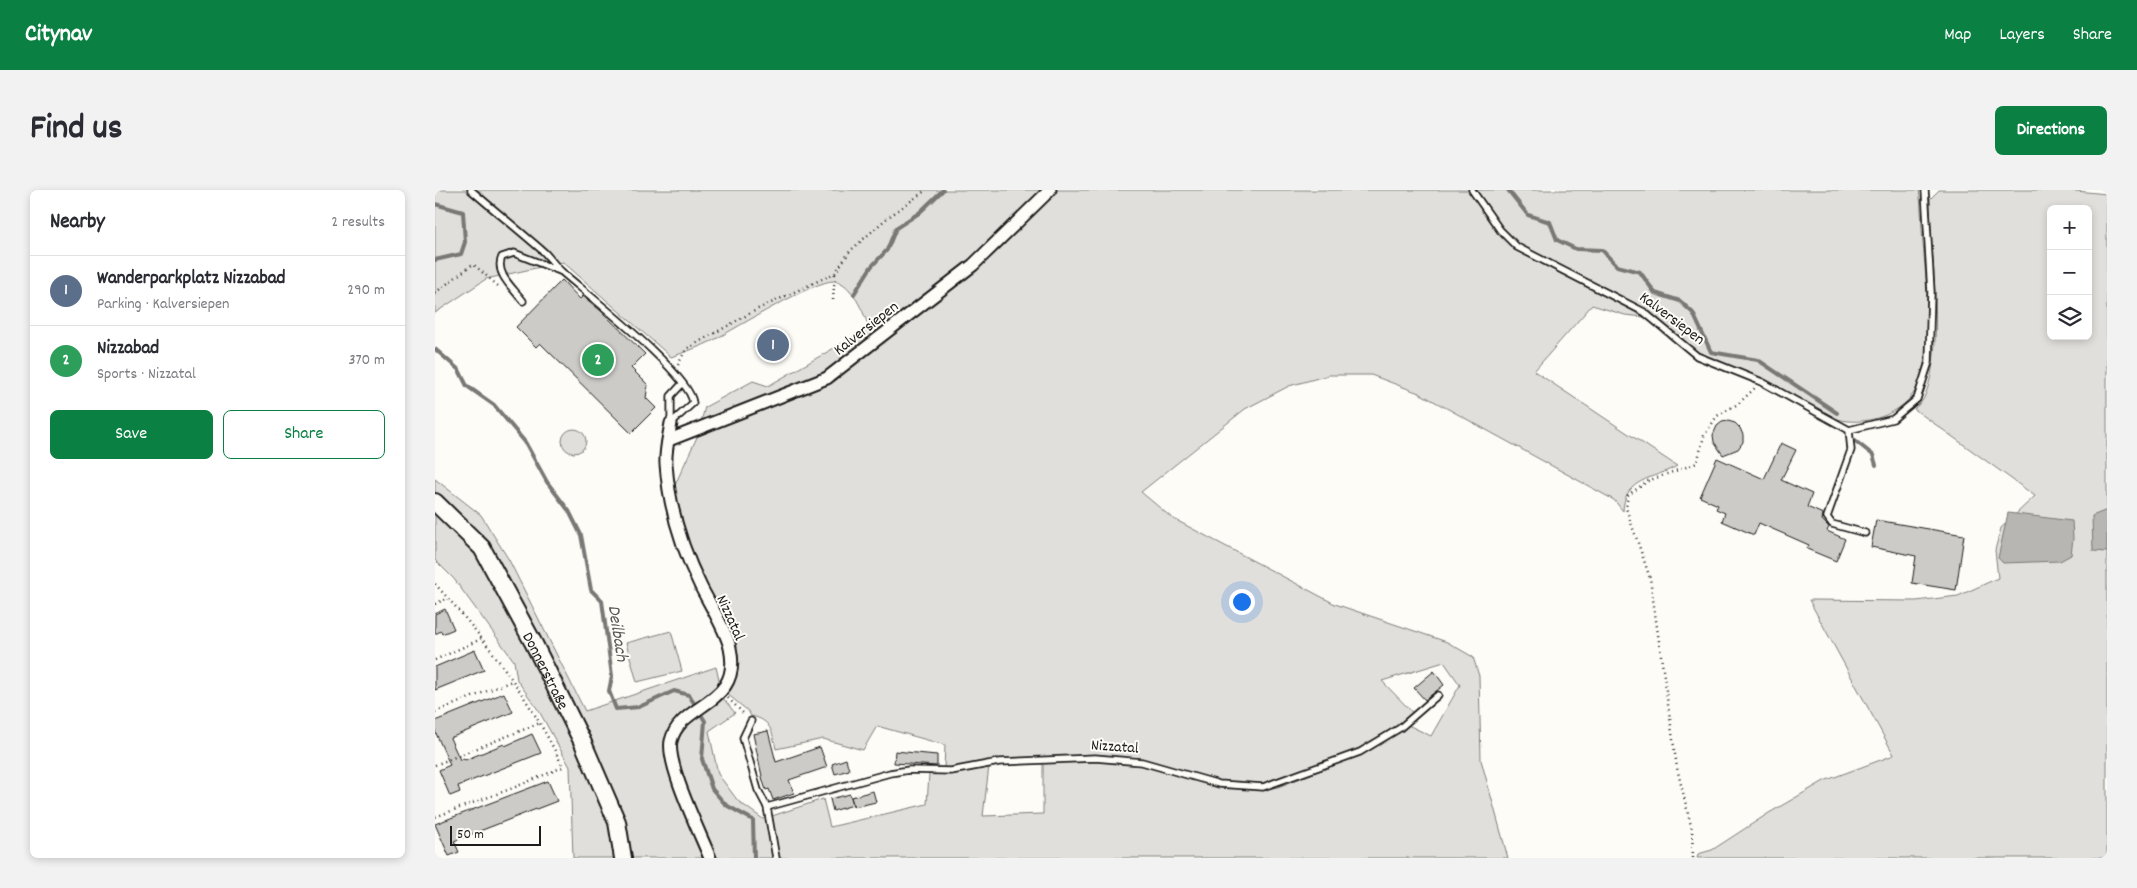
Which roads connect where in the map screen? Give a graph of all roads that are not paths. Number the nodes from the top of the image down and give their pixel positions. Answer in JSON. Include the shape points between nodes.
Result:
{"nodes":[{"id":1,"x":471,"y":190,"type":"edge"},
{"id":2,"x":1050,"y":190,"type":"edge"},
{"id":3,"x":1472,"y":190,"type":"edge"},
{"id":4,"x":1925,"y":190,"type":"edge"},
{"id":5,"x":560,"y":270,"type":"junction"},
{"id":6,"x":523,"y":301,"type":"dead end"},
{"id":7,"x":682,"y":384,"type":"junction"},
{"id":8,"x":671,"y":423,"type":"junction"},
{"id":9,"x":1849,"y":430,"type":"junction"},
{"id":10,"x":669,"y":440,"type":"junction"},
{"id":11,"x":435,"y":502,"type":"edge"},
{"id":12,"x":1865,"y":533,"type":"dead end"},
{"id":13,"x":1437,"y":695,"type":"dead end"},
{"id":14,"x":751,"y":721,"type":"road end"},
{"id":15,"x":767,"y":807,"type":"junction"},
{"id":16,"x":623,"y":858,"type":"edge"},
{"id":17,"x":710,"y":858,"type":"edge"},
{"id":18,"x":776,"y":858,"type":"edge"}],
"edges":[{"from":1,"to":5,"type":"lane","via":[[544,252]]},
{"from":2,"to":10,"type":"street","name":"Kalversiepen","via":[[973,265],[827,378]]},
{"from":3,"to":9,"type":"lane","name":"Kalversiepen","via":[[1517,247],[1645,312],[1697,356],[1762,382]]},
{"from":4,"to":9,"type":"lane","via":[[1931,292],[1929,362],[1917,398],[1893,419]]},
{"from":5,"to":6,"type":"lane","via":[[521,255],[502,257],[499,268]]},
{"from":5,"to":7,"type":"lane","via":[[676,374]]},
{"from":7,"to":8,"type":"lane","via":[[671,396]]},
{"from":7,"to":8,"type":"lane","via":[[693,395],[693,403]]},
{"from":8,"to":10,"type":"street","name":"Nizzatal"},
{"from":9,"to":12,"type":"lane","via":[[1851,450],[1827,517],[1832,524]]},
{"from":10,"to":17,"type":"street","name":"Nizzatal","via":[[666,463],[674,514],[690,566],[730,648],[731,669],[721,692],[678,726],[671,740],[670,755]]},
{"from":11,"to":16,"type":"main road","name":"Donnerstraße","via":[[482,548],[534,644],[583,742],[617,822]]},
{"from":13,"to":15,"type":"lane","name":"Nizzatal","via":[[1400,728],[1360,752],[1263,787],[1219,784],[1142,762],[1095,758],[999,762],[951,770],[909,770]]},
{"from":14,"to":15,"type":"lane","via":[[743,738]]},
{"from":15,"to":18,"type":"lane"}]}
